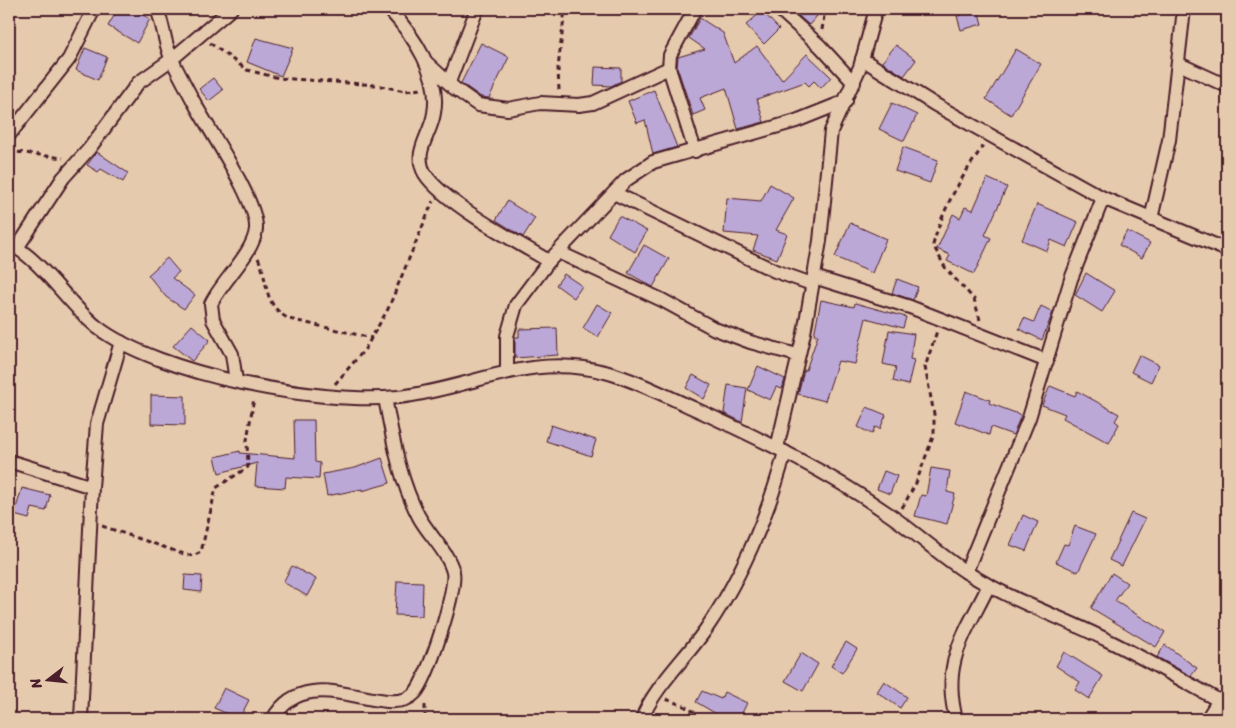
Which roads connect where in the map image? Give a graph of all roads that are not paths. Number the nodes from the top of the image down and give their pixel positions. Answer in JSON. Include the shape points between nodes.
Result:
{"nodes":[{"id":1,"x":94,"y":9,"type":"edge"},
{"id":2,"x":157,"y":9,"type":"edge"},
{"id":3,"x":231,"y":9,"type":"edge"},
{"id":4,"x":389,"y":9,"type":"edge"},
{"id":5,"x":477,"y":9,"type":"edge"},
{"id":6,"x":695,"y":9,"type":"edge"},
{"id":7,"x":779,"y":9,"type":"edge"},
{"id":8,"x":876,"y":9,"type":"edge"},
{"id":9,"x":1184,"y":9,"type":"edge"},
{"id":10,"x":172,"y":59,"type":"junction"},
{"id":11,"x":862,"y":59,"type":"junction"},
{"id":12,"x":426,"y":62,"type":"junction"},
{"id":13,"x":1179,"y":64,"type":"junction"},
{"id":14,"x":669,"y":68,"type":"junction"},
{"id":15,"x":449,"y":82,"type":"junction"},
{"id":16,"x":854,"y":82,"type":"junction"},
{"id":17,"x":1227,"y":86,"type":"edge"},
{"id":18,"x":846,"y":101,"type":"junction"},
{"id":19,"x":9,"y":135,"type":"edge"},
{"id":20,"x":695,"y":151,"type":"junction"},
{"id":21,"x":614,"y":193,"type":"junction"},
{"id":22,"x":1103,"y":198,"type":"junction"},
{"id":23,"x":1151,"y":219,"type":"junction"},
{"id":24,"x":13,"y":245,"type":"edge"},
{"id":25,"x":1227,"y":250,"type":"edge"},
{"id":26,"x":553,"y":256,"type":"junction"},
{"id":27,"x":813,"y":280,"type":"junction"},
{"id":28,"x":121,"y":342,"type":"junction"},
{"id":29,"x":797,"y":355,"type":"junction"},
{"id":30,"x":1047,"y":361,"type":"junction"},
{"id":31,"x":508,"y":372,"type":"junction"},
{"id":32,"x":236,"y":381,"type":"junction"},
{"id":33,"x":385,"y":398,"type":"junction"},
{"id":34,"x":781,"y":450,"type":"junction"},
{"id":35,"x":9,"y":461,"type":"edge"},
{"id":36,"x":92,"y":487,"type":"junction"},
{"id":37,"x":966,"y":572,"type":"junction"},
{"id":38,"x":989,"y":585,"type":"junction"},
{"id":39,"x":1223,"y":702,"type":"edge"},
{"id":40,"x":81,"y":719,"type":"edge"},
{"id":41,"x":274,"y":719,"type":"edge"},
{"id":42,"x":642,"y":719,"type":"edge"},
{"id":43,"x":956,"y":719,"type":"edge"},
{"id":44,"x":1207,"y":719,"type":"edge"}],
"edges":[{"from":1,"to":19,"type":"street","via":[[69,59]]},
{"from":2,"to":10,"type":"street"},
{"from":3,"to":10,"type":"street"},
{"from":4,"to":12,"type":"street","via":[[410,32]]},
{"from":5,"to":15,"type":"street"},
{"from":6,"to":14,"type":"street","via":[[670,55]]},
{"from":7,"to":16,"type":"street"},
{"from":8,"to":11,"type":"street"},
{"from":9,"to":13,"type":"street"},
{"from":10,"to":24,"type":"street","via":[[138,83]]},
{"from":10,"to":32,"type":"street","via":[[249,201],[256,229],[211,304],[214,320],[232,354]]},
{"from":11,"to":16,"type":"street"},
{"from":11,"to":22,"type":"street"},
{"from":12,"to":15,"type":"street"},
{"from":12,"to":26,"type":"street","via":[[433,88],[434,114],[422,144],[420,159],[425,174],[438,189],[501,232]]},
{"from":13,"to":17,"type":"street"},
{"from":13,"to":23,"type":"street","via":[[1169,140]]},
{"from":14,"to":15,"type":"street","via":[[593,103],[579,105],[540,103],[508,109],[478,105]]},
{"from":14,"to":20,"type":"street"},
{"from":16,"to":18,"type":"street"},
{"from":18,"to":20,"type":"street","via":[[796,121]]},
{"from":18,"to":27,"type":"street","via":[[829,141]]},
{"from":20,"to":21,"type":"street","via":[[653,162],[626,180]]},
{"from":21,"to":26,"type":"street"},
{"from":21,"to":27,"type":"street","via":[[776,271]]},
{"from":22,"to":23,"type":"street"},
{"from":22,"to":30,"type":"street","via":[[1071,279]]},
{"from":23,"to":25,"type":"street"},
{"from":24,"to":28,"type":"street","via":[[74,306]]},
{"from":26,"to":29,"type":"street","via":[[662,300],[716,329]]},
{"from":26,"to":31,"type":"street","via":[[516,305],[507,336]]},
{"from":27,"to":29,"type":"street"},
{"from":27,"to":30,"type":"street","via":[[910,307]]},
{"from":28,"to":32,"type":"street","via":[[157,359]]},
{"from":28,"to":36,"type":"street","via":[[98,424]]},
{"from":29,"to":34,"type":"street"},
{"from":30,"to":37,"type":"street","via":[[1029,418]]},
{"from":31,"to":33,"type":"street"},
{"from":31,"to":34,"type":"street","via":[[549,365],[607,372],[656,391]]},
{"from":32,"to":33,"type":"street","via":[[324,395]]},
{"from":33,"to":41,"type":"street","via":[[402,479],[420,518],[453,571],[450,604],[416,692],[407,699],[310,692],[288,702]]},
{"from":34,"to":37,"type":"street","via":[[842,483]]},
{"from":34,"to":42,"type":"street","via":[[772,501],[751,549],[707,628],[656,695]]},
{"from":35,"to":36,"type":"street"},
{"from":36,"to":40,"type":"street"},
{"from":37,"to":38,"type":"street"},
{"from":38,"to":39,"type":"street","via":[[1108,641]]},
{"from":38,"to":43,"type":"street","via":[[955,655],[950,695]]},
{"from":39,"to":44,"type":"street"}]}
